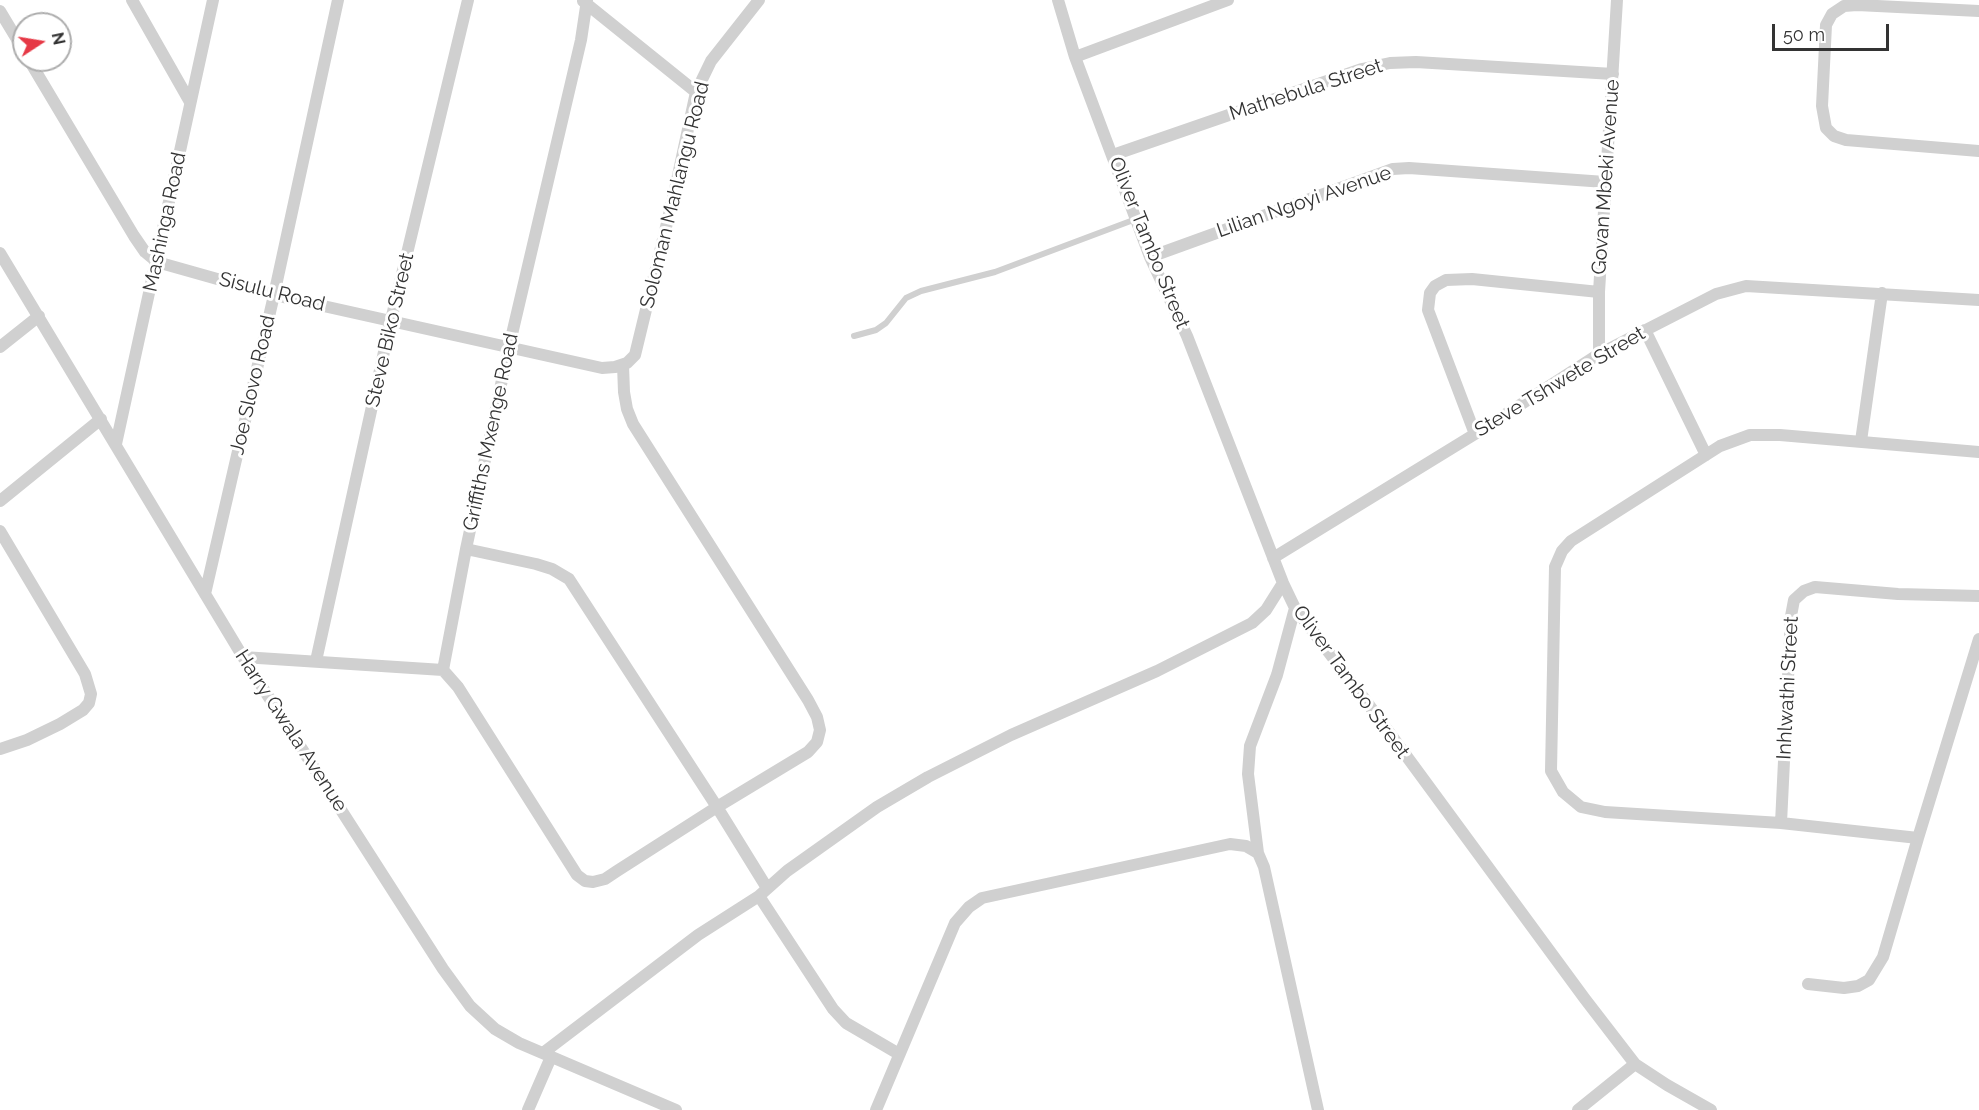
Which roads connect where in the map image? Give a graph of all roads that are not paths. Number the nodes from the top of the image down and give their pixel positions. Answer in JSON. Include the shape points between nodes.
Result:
{"nodes":[{"id":1,"x":132,"y":0,"type":"edge"},
{"id":2,"x":213,"y":0,"type":"edge"},
{"id":3,"x":338,"y":0,"type":"edge"},
{"id":4,"x":468,"y":0,"type":"edge"},
{"id":5,"x":759,"y":0,"type":"edge"},
{"id":6,"x":1058,"y":0,"type":"edge"},
{"id":7,"x":1228,"y":0,"type":"edge"},
{"id":8,"x":1617,"y":0,"type":"edge"},
{"id":9,"x":585,"y":1,"type":"edge"},
{"id":10,"x":0,"y":10,"type":"edge"},
{"id":11,"x":1979,"y":11,"type":"edge"},
{"id":12,"x":12,"y":30,"type":"edge"},
{"id":13,"x":1075,"y":57,"type":"junction"},
{"id":14,"x":36,"y":72,"type":"edge"},
{"id":15,"x":1613,"y":74,"type":"junction"},
{"id":16,"x":696,"y":92,"type":"junction"},
{"id":17,"x":190,"y":102,"type":"junction"},
{"id":18,"x":1979,"y":151,"type":"edge"},
{"id":19,"x":1113,"y":155,"type":"junction"},
{"id":20,"x":1605,"y":182,"type":"junction"},
{"id":21,"x":1136,"y":219,"type":"junction"},
{"id":22,"x":0,"y":253,"type":"edge"},
{"id":23,"x":1150,"y":256,"type":"junction"},
{"id":24,"x":157,"y":262,"type":"junction"},
{"id":25,"x":1599,"y":292,"type":"junction"},
{"id":26,"x":1882,"y":293,"type":"junction"},
{"id":27,"x":274,"y":295,"type":"junction"},
{"id":28,"x":1979,"y":300,"type":"edge"},
{"id":29,"x":39,"y":316,"type":"junction"},
{"id":30,"x":391,"y":320,"type":"junction"},
{"id":31,"x":1645,"y":330,"type":"junction"},
{"id":32,"x":854,"y":336,"type":"dead end"},
{"id":33,"x":0,"y":347,"type":"edge"},
{"id":34,"x":509,"y":347,"type":"junction"},
{"id":35,"x":1599,"y":354,"type":"junction"},
{"id":36,"x":623,"y":365,"type":"junction"},
{"id":37,"x":101,"y":419,"type":"junction"},
{"id":38,"x":1475,"y":434,"type":"junction"},
{"id":39,"x":1861,"y":441,"type":"junction"},
{"id":40,"x":116,"y":444,"type":"junction"},
{"id":41,"x":1979,"y":452,"type":"edge"},
{"id":42,"x":1706,"y":455,"type":"junction"},
{"id":43,"x":0,"y":501,"type":"edge"},
{"id":44,"x":0,"y":531,"type":"edge"},
{"id":45,"x":466,"y":549,"type":"junction"},
{"id":46,"x":1274,"y":558,"type":"junction"},
{"id":47,"x":1283,"y":583,"type":"junction"},
{"id":48,"x":205,"y":594,"type":"junction"},
{"id":49,"x":1979,"y":596,"type":"edge"},
{"id":50,"x":1295,"y":608,"type":"junction"},
{"id":51,"x":1979,"y":639,"type":"edge"},
{"id":52,"x":243,"y":657,"type":"junction"},
{"id":53,"x":316,"y":661,"type":"junction"},
{"id":54,"x":443,"y":670,"type":"junction"},
{"id":55,"x":0,"y":749,"type":"edge"},
{"id":56,"x":717,"y":807,"type":"junction"},
{"id":57,"x":1781,"y":822,"type":"junction"},
{"id":58,"x":1918,"y":838,"type":"junction"},
{"id":59,"x":1258,"y":853,"type":"junction"},
{"id":60,"x":763,"y":892,"type":"junction"},
{"id":61,"x":1808,"y":984,"type":"dead end"},
{"id":62,"x":899,"y":1054,"type":"junction"},
{"id":63,"x":547,"y":1055,"type":"junction"},
{"id":64,"x":1635,"y":1064,"type":"junction"},
{"id":65,"x":528,"y":1110,"type":"edge"},
{"id":66,"x":676,"y":1110,"type":"edge"},
{"id":67,"x":876,"y":1110,"type":"edge"},
{"id":68,"x":1318,"y":1110,"type":"edge"},
{"id":69,"x":1578,"y":1110,"type":"edge"},
{"id":70,"x":1711,"y":1110,"type":"edge"}],
"edges":[{"from":1,"to":17,"type":"street"},
{"from":2,"to":17,"type":"street","name":"Mashinga Road"},
{"from":3,"to":27,"type":"street","name":"Joe Slovo Road"},
{"from":4,"to":30,"type":"street","name":"Steve Biko Street"},
{"from":5,"to":16,"type":"street","name":"Soloman Mahlangu Road","via":[[711,61]]},
{"from":6,"to":13,"type":"street","name":"Oliver Tambo Street"},
{"from":7,"to":13,"type":"street"},
{"from":8,"to":15,"type":"street","name":"Govan Mbeki Avenue"},
{"from":9,"to":16,"type":"street"},
{"from":9,"to":34,"type":"street","name":"Griffiths Mxenge Road","via":[[581,40]]},
{"from":10,"to":12,"type":"street"},
{"from":11,"to":18,"type":"street","via":[[1844,6],[1826,25],[1822,106],[1826,128],[1846,140]]},
{"from":13,"to":19,"type":"street","name":"Oliver Tambo Street"},
{"from":14,"to":24,"type":"street","via":[[134,236]]},
{"from":15,"to":19,"type":"street","name":"Mathebula Street","via":[[1390,63],[1362,69]]},
{"from":15,"to":20,"type":"street","name":"Govan Mbeki Avenue"},
{"from":16,"to":36,"type":"street","name":"Soloman Mahlangu Road","via":[[635,355]]},
{"from":17,"to":24,"type":"street","name":"Mashinga Road"},
{"from":19,"to":21,"type":"street","name":"Oliver Tambo Street"},
{"from":20,"to":23,"type":"street","name":"Lilian Ngoyi Avenue","via":[[1393,169]]},
{"from":20,"to":25,"type":"street","name":"Govan Mbeki Avenue"},
{"from":21,"to":23,"type":"street","name":"Oliver Tambo Street"},
{"from":21,"to":32,"type":"lane","via":[[995,272],[921,291],[906,298],[876,330]]},
{"from":22,"to":29,"type":"street","name":"Harry Gwala Avenue"},
{"from":23,"to":46,"type":"street","name":"Oliver Tambo Street"},
{"from":24,"to":27,"type":"street","name":"Sisulu Road"},
{"from":24,"to":40,"type":"street","name":"Mashinga Road"},
{"from":25,"to":35,"type":"street","name":"Govan Mbeki Avenue"},
{"from":25,"to":38,"type":"street","via":[[1465,279],[1446,280],[1435,286],[1428,310]]},
{"from":26,"to":28,"type":"street","name":"Steve Tshwete Street"},
{"from":26,"to":31,"type":"street","name":"Steve Tshwete Street","via":[[1746,286],[1716,294]]},
{"from":26,"to":39,"type":"street"},
{"from":27,"to":30,"type":"street","name":"Sisulu Road"},
{"from":27,"to":48,"type":"street","name":"Joe Slovo Road"},
{"from":29,"to":33,"type":"street"},
{"from":29,"to":37,"type":"street","name":"Harry Gwala Avenue"},
{"from":30,"to":34,"type":"street","name":"Sisulu Road"},
{"from":30,"to":53,"type":"street","name":"Steve Biko Street"},
{"from":31,"to":35,"type":"street","name":"Steve Tshwete Street"},
{"from":31,"to":42,"type":"street"},
{"from":34,"to":36,"type":"street","name":"Sisulu Road","via":[[602,368]]},
{"from":34,"to":45,"type":"street","name":"Griffiths Mxenge Road"},
{"from":35,"to":38,"type":"street","name":"Steve Tshwete Street"},
{"from":36,"to":56,"type":"street","via":[[627,409],[638,432],[808,700],[820,730],[817,742],[808,752]]},
{"from":37,"to":40,"type":"street","name":"Harry Gwala Avenue"},
{"from":37,"to":43,"type":"street"},
{"from":38,"to":46,"type":"street","name":"Steve Tshwete Street"},
{"from":39,"to":41,"type":"street"},
{"from":39,"to":42,"type":"street","via":[[1749,435]]},
{"from":40,"to":48,"type":"street","name":"Harry Gwala Avenue"},
{"from":42,"to":57,"type":"street","via":[[1583,532],[1562,551],[1555,567],[1551,771],[1563,792],[1581,807],[1605,812]]},
{"from":44,"to":55,"type":"street","via":[[85,674],[91,694],[83,710],[60,724]]},
{"from":45,"to":54,"type":"street","name":"Griffiths Mxenge Road"},
{"from":45,"to":56,"type":"street","via":[[536,564],[569,579]]},
{"from":46,"to":47,"type":"street","name":"Oliver Tambo Street"},
{"from":47,"to":50,"type":"street","name":"Oliver Tambo Street"},
{"from":47,"to":60,"type":"street","via":[[1266,610],[1252,623],[928,777],[877,807]]},
{"from":48,"to":52,"type":"street","name":"Harry Gwala Avenue"},
{"from":49,"to":57,"type":"street","name":"Inhlwathi Street","via":[[1815,587],[1794,600]]},
{"from":50,"to":59,"type":"street","via":[[1277,675],[1250,746],[1248,774]]},
{"from":50,"to":64,"type":"street","name":"Oliver Tambo Street"},
{"from":51,"to":58,"type":"street"},
{"from":52,"to":53,"type":"street"},
{"from":52,"to":63,"type":"street","name":"Harry Gwala Avenue","via":[[470,1006],[495,1029]]},
{"from":53,"to":54,"type":"street"},
{"from":54,"to":56,"type":"street","via":[[458,687],[577,875],[585,881],[611,875]]},
{"from":56,"to":60,"type":"street"},
{"from":57,"to":58,"type":"street"},
{"from":58,"to":61,"type":"street","via":[[1883,957],[1869,980],[1844,988]]},
{"from":59,"to":62,"type":"street","via":[[1230,844],[982,898],[955,923]]},
{"from":59,"to":68,"type":"street"},
{"from":60,"to":62,"type":"street","via":[[833,1009],[846,1023]]},
{"from":60,"to":63,"type":"street","via":[[698,935]]},
{"from":62,"to":67,"type":"street"},
{"from":63,"to":65,"type":"street"},
{"from":63,"to":66,"type":"street","name":"Harry Gwala Avenue"},
{"from":64,"to":69,"type":"street"},
{"from":64,"to":70,"type":"street","name":"Oliver Tambo Street"}]}
